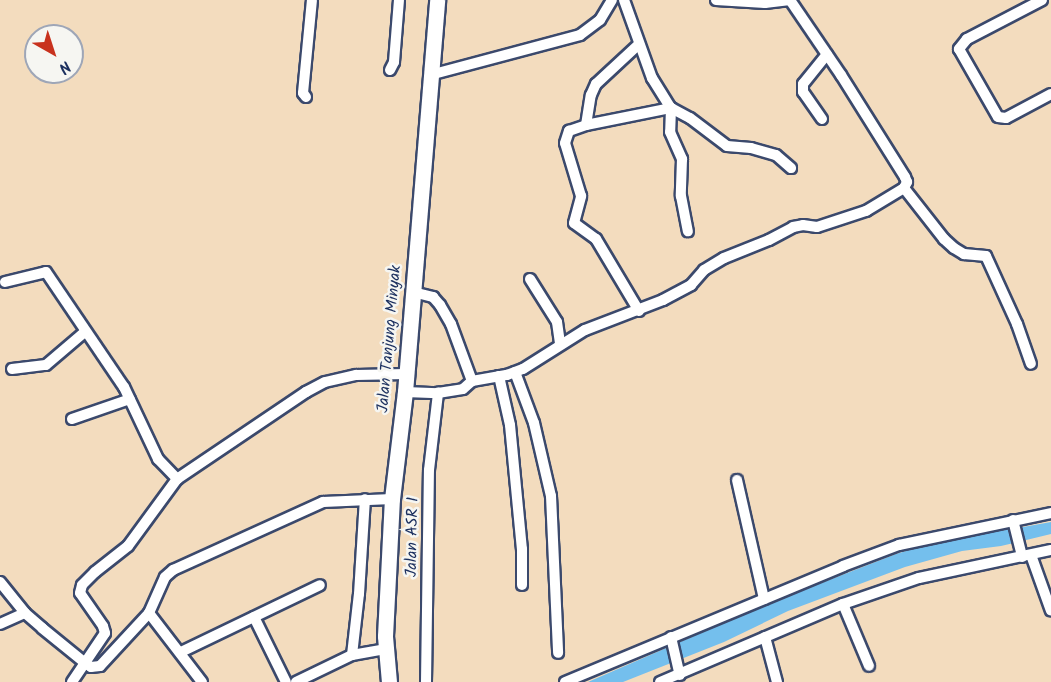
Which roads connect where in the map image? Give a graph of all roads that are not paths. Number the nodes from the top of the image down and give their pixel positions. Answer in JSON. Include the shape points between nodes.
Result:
{"nodes":[{"id":1,"x":312,"y":0,"type":"edge"},
{"id":2,"x":399,"y":0,"type":"edge"},
{"id":3,"x":437,"y":0,"type":"edge"},
{"id":4,"x":612,"y":0,"type":"edge"},
{"id":5,"x":624,"y":0,"type":"edge"},
{"id":6,"x":716,"y":0,"type":"edge"},
{"id":7,"x":790,"y":0,"type":"edge"},
{"id":8,"x":1042,"y":0,"type":"edge"},
{"id":9,"x":639,"y":44,"type":"junction"},
{"id":10,"x":827,"y":54,"type":"junction"},
{"id":11,"x":390,"y":70,"type":"dead end"},
{"id":12,"x":430,"y":75,"type":"junction"},
{"id":13,"x":1051,"y":94,"type":"edge"},
{"id":14,"x":306,"y":97,"type":"dead end"},
{"id":15,"x":671,"y":108,"type":"junction"},
{"id":16,"x":822,"y":119,"type":"dead end"},
{"id":17,"x":586,"y":125,"type":"junction"},
{"id":18,"x":792,"y":168,"type":"dead end"},
{"id":19,"x":904,"y":188,"type":"junction"},
{"id":20,"x":688,"y":231,"type":"dead end"},
{"id":21,"x":530,"y":279,"type":"dead end"},
{"id":22,"x":5,"y":282,"type":"dead end"},
{"id":23,"x":413,"y":292,"type":"junction"},
{"id":24,"x":639,"y":310,"type":"junction"},
{"id":25,"x":86,"y":331,"type":"junction"},
{"id":26,"x":561,"y":344,"type":"junction"},
{"id":27,"x":1030,"y":364,"type":"dead end"},
{"id":28,"x":12,"y":369,"type":"dead end"},
{"id":29,"x":514,"y":372,"type":"junction"},
{"id":30,"x":406,"y":374,"type":"junction"},
{"id":31,"x":499,"y":376,"type":"junction"},
{"id":32,"x":472,"y":381,"type":"junction"},
{"id":33,"x":405,"y":392,"type":"junction"},
{"id":34,"x":438,"y":393,"type":"junction"},
{"id":35,"x":130,"y":399,"type":"junction"},
{"id":36,"x":72,"y":419,"type":"dead end"},
{"id":37,"x":177,"y":479,"type":"junction"},
{"id":38,"x":737,"y":480,"type":"dead end"},
{"id":39,"x":365,"y":499,"type":"junction"},
{"id":40,"x":392,"y":499,"type":"junction"},
{"id":41,"x":1051,"y":513,"type":"edge"},
{"id":42,"x":1013,"y":524,"type":"junction"},
{"id":43,"x":1051,"y":551,"type":"edge"},
{"id":44,"x":1024,"y":555,"type":"junction"},
{"id":45,"x":0,"y":582,"type":"edge"},
{"id":46,"x":320,"y":585,"type":"dead end"},
{"id":47,"x":522,"y":585,"type":"dead end"},
{"id":48,"x":764,"y":599,"type":"junction"},
{"id":49,"x":843,"y":604,"type":"junction"},
{"id":50,"x":1051,"y":611,"type":"edge"},
{"id":51,"x":25,"y":613,"type":"junction"},
{"id":52,"x":149,"y":613,"type":"junction"},
{"id":53,"x":254,"y":617,"type":"junction"},
{"id":54,"x":0,"y":624,"type":"edge"},
{"id":55,"x":765,"y":637,"type":"junction"},
{"id":56,"x":671,"y":640,"type":"junction"},
{"id":57,"x":386,"y":649,"type":"junction"},
{"id":58,"x":181,"y":652,"type":"junction"},
{"id":59,"x":558,"y":653,"type":"dead end"},
{"id":60,"x":352,"y":655,"type":"junction"},
{"id":61,"x":85,"y":663,"type":"junction"},
{"id":62,"x":869,"y":666,"type":"dead end"},
{"id":63,"x":680,"y":673,"type":"junction"},
{"id":64,"x":72,"y":682,"type":"edge"},
{"id":65,"x":202,"y":682,"type":"edge"},
{"id":66,"x":286,"y":682,"type":"edge"},
{"id":67,"x":296,"y":682,"type":"edge"},
{"id":68,"x":389,"y":682,"type":"edge"},
{"id":69,"x":426,"y":682,"type":"edge"},
{"id":70,"x":565,"y":682,"type":"edge"},
{"id":71,"x":660,"y":682,"type":"edge"},
{"id":72,"x":777,"y":682,"type":"edge"}],
"edges":[{"from":1,"to":14,"type":"street","via":[[303,93]]},
{"from":2,"to":11,"type":"street"},
{"from":3,"to":12,"type":"main road","name":"Jalan Tanjung Minyak"},
{"from":4,"to":12,"type":"street","via":[[600,20],[580,35]]},
{"from":5,"to":9,"type":"street"},
{"from":6,"to":7,"type":"street"},
{"from":7,"to":10,"type":"street"},
{"from":8,"to":13,"type":"street","via":[[967,39],[959,48],[998,117],[1006,118]]},
{"from":9,"to":15,"type":"street","via":[[656,88]]},
{"from":9,"to":17,"type":"street","via":[[596,84]]},
{"from":10,"to":16,"type":"street","via":[[803,84],[803,92]]},
{"from":10,"to":19,"type":"street","via":[[905,177]]},
{"from":12,"to":23,"type":"main road","name":"Jalan Tanjung Minyak"},
{"from":15,"to":17,"type":"street"},
{"from":15,"to":18,"type":"street","via":[[727,146],[776,155]]},
{"from":15,"to":20,"type":"street","via":[[670,132],[682,159],[681,196]]},
{"from":17,"to":24,"type":"street","via":[[569,131],[565,144],[580,196],[574,223],[596,239]]},
{"from":19,"to":24,"type":"street","via":[[856,215],[817,227],[793,227],[724,258],[704,270],[691,285]]},
{"from":19,"to":27,"type":"street","via":[[954,248],[964,254],[986,256],[1017,324]]},
{"from":21,"to":26,"type":"street","via":[[557,322]]},
{"from":22,"to":25,"type":"street","via":[[46,272]]},
{"from":23,"to":30,"type":"main road","name":"Jalan Tanjung Minyak"},
{"from":23,"to":32,"type":"street","via":[[433,297],[440,304]]},
{"from":24,"to":26,"type":"street","via":[[585,330]]},
{"from":25,"to":28,"type":"street","via":[[46,365]]},
{"from":25,"to":35,"type":"street"},
{"from":26,"to":29,"type":"street"},
{"from":29,"to":31,"type":"street"},
{"from":29,"to":59,"type":"street","via":[[534,423],[551,496]]},
{"from":30,"to":33,"type":"main road","name":"Jalan Tanjung Minyak"},
{"from":30,"to":37,"type":"street","via":[[356,375],[325,382]]},
{"from":31,"to":32,"type":"street"},
{"from":31,"to":47,"type":"street","via":[[510,425]]},
{"from":32,"to":34,"type":"street","via":[[463,389]]},
{"from":33,"to":34,"type":"street"},
{"from":33,"to":40,"type":"main road","name":"Jalan Tanjung Minyak"},
{"from":34,"to":69,"type":"street","name":"Jalan ASR 1","via":[[429,470]]},
{"from":35,"to":36,"type":"street"},
{"from":35,"to":37,"type":"street","via":[[158,459]]},
{"from":37,"to":61,"type":"street","via":[[128,546],[82,585],[80,593],[105,633]]},
{"from":38,"to":48,"type":"street"},
{"from":39,"to":40,"type":"street"},
{"from":39,"to":52,"type":"street","via":[[323,502],[173,570],[165,578]]},
{"from":39,"to":60,"type":"street"},
{"from":40,"to":57,"type":"main road","name":"Jalan Tanjung Minyak"},
{"from":41,"to":42,"type":"street"},
{"from":42,"to":44,"type":"street"},
{"from":42,"to":48,"type":"street","via":[[899,545]]},
{"from":43,"to":44,"type":"street"},
{"from":44,"to":49,"type":"street","via":[[919,579]]},
{"from":44,"to":50,"type":"street"},
{"from":45,"to":51,"type":"street"},
{"from":46,"to":53,"type":"street"},
{"from":48,"to":56,"type":"street"},
{"from":49,"to":55,"type":"street"},
{"from":49,"to":62,"type":"street"},
{"from":51,"to":54,"type":"street"},
{"from":51,"to":61,"type":"street"},
{"from":52,"to":58,"type":"street"},
{"from":52,"to":61,"type":"street","via":[[100,666]]},
{"from":53,"to":58,"type":"street"},
{"from":53,"to":66,"type":"street"},
{"from":55,"to":63,"type":"street"},
{"from":55,"to":72,"type":"street"},
{"from":56,"to":63,"type":"street"},
{"from":56,"to":70,"type":"street"},
{"from":57,"to":60,"type":"street"},
{"from":57,"to":68,"type":"main road","name":"Jalan Tanjung Minyak"},
{"from":58,"to":65,"type":"street"},
{"from":60,"to":67,"type":"street"},
{"from":61,"to":64,"type":"street"},
{"from":63,"to":71,"type":"street"}]}
